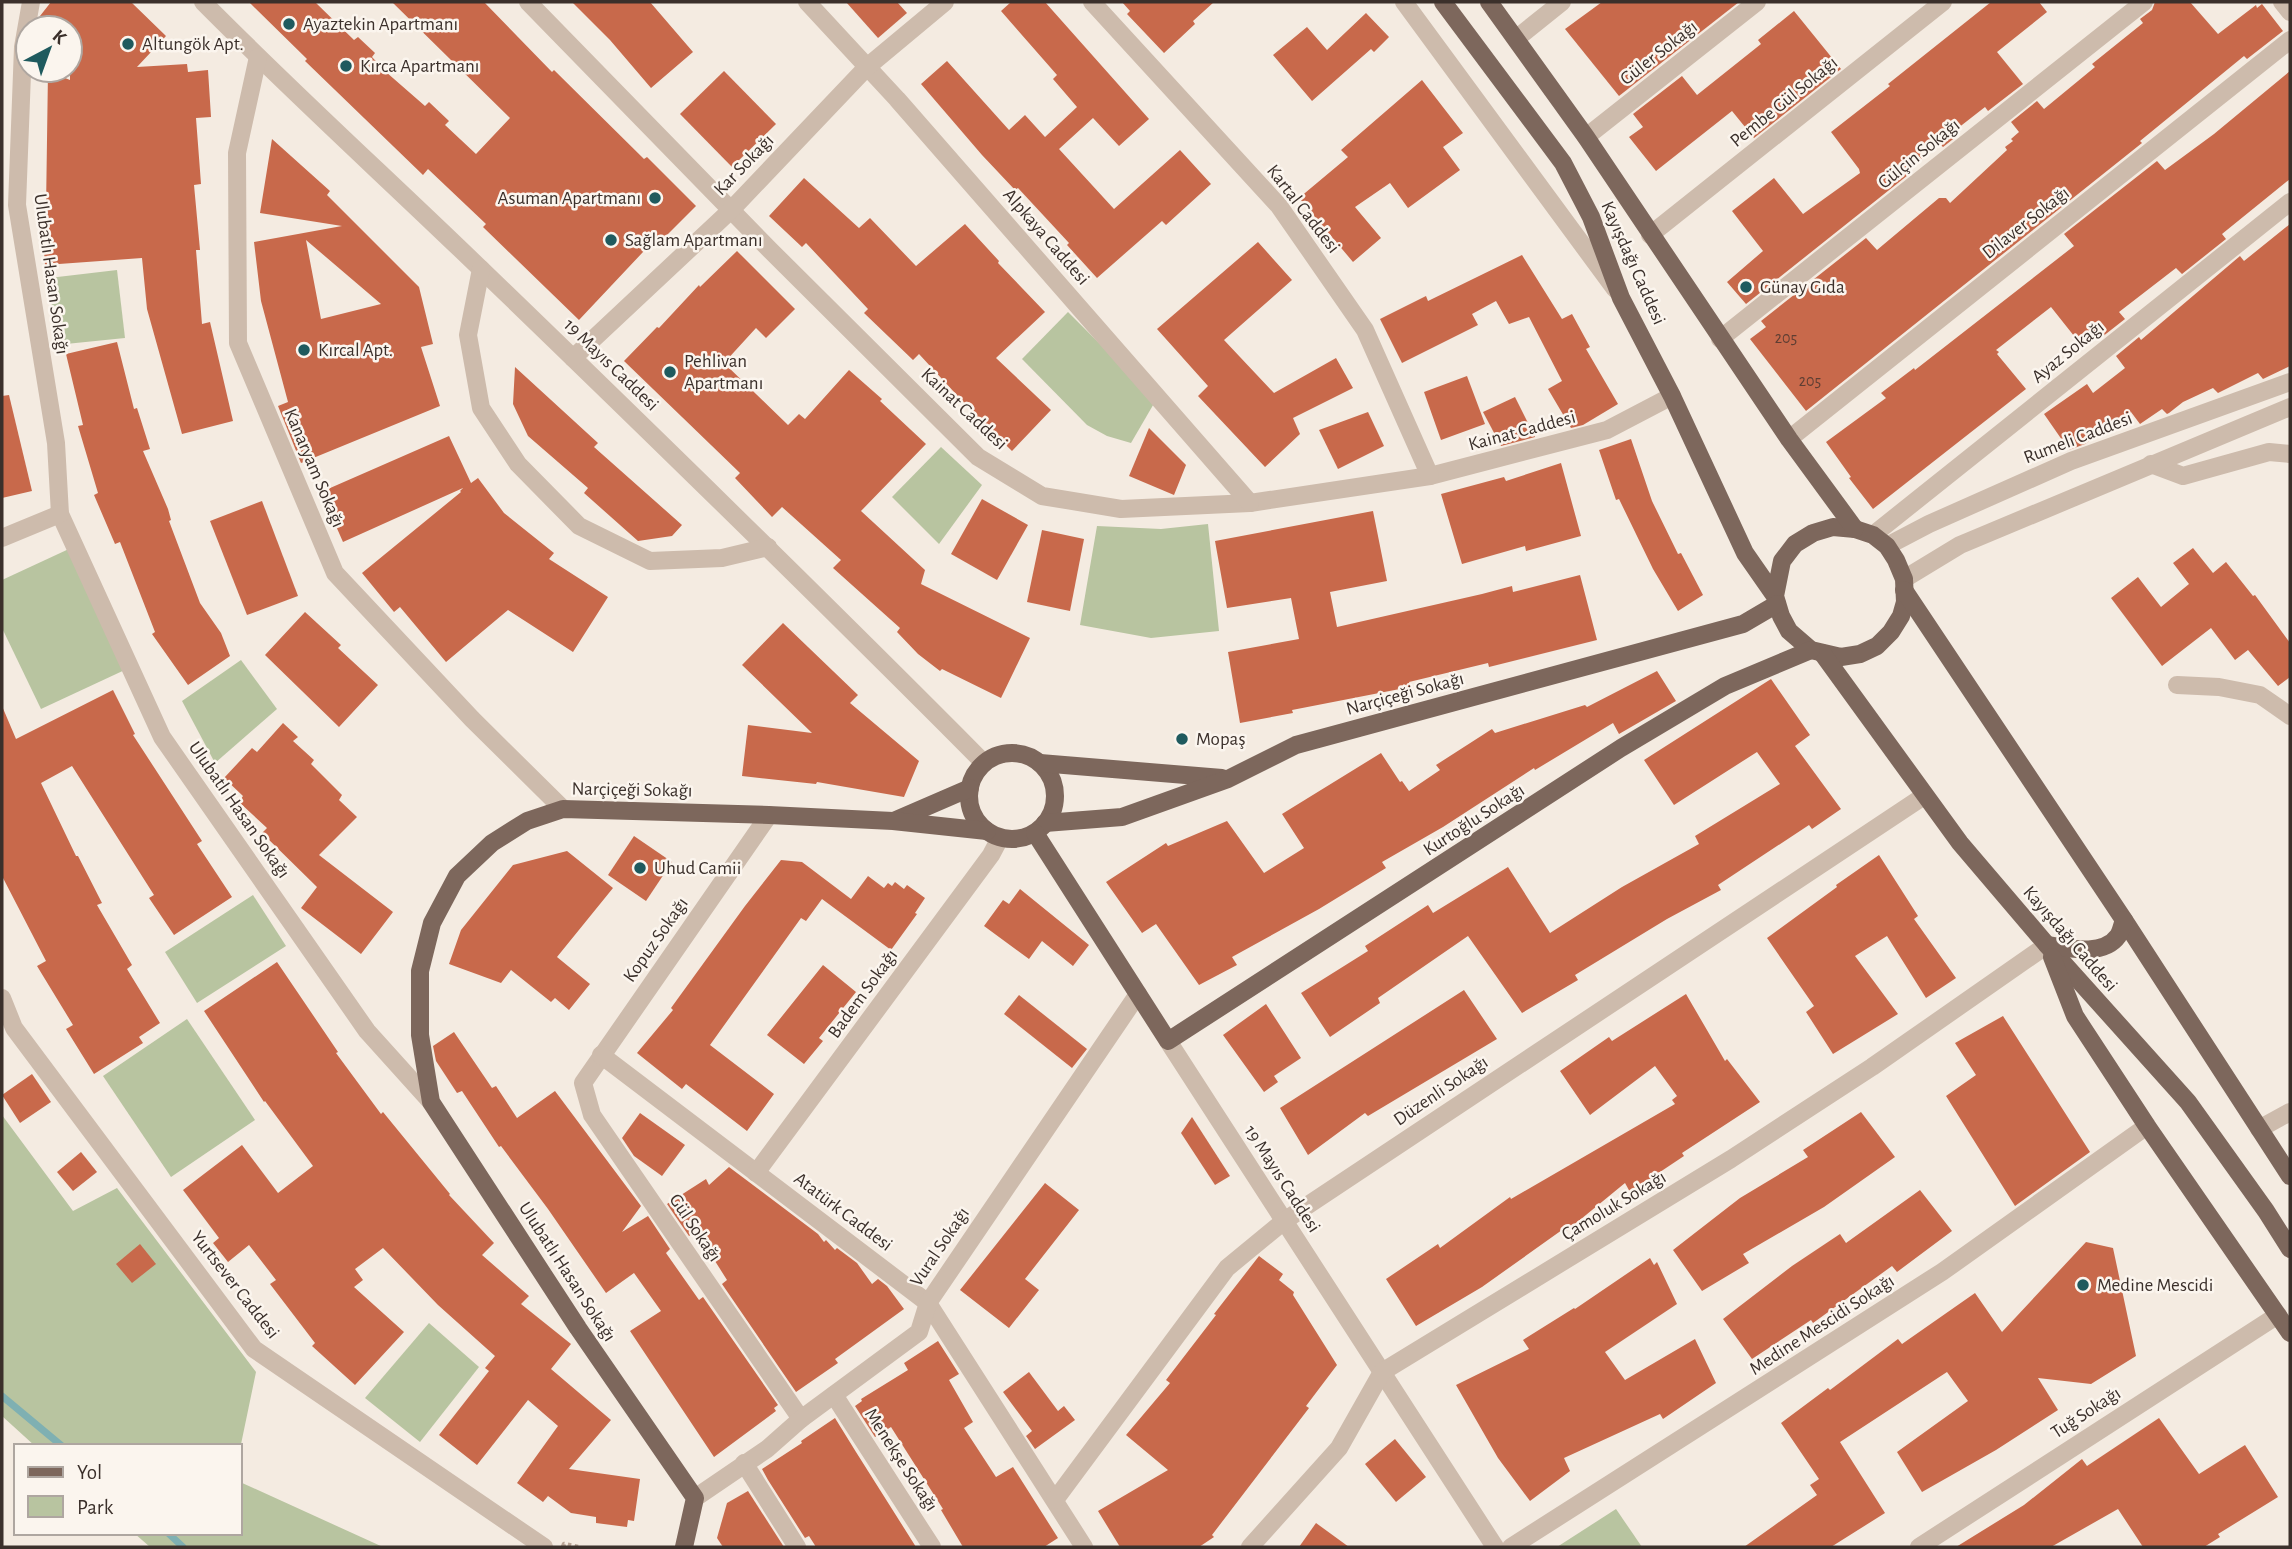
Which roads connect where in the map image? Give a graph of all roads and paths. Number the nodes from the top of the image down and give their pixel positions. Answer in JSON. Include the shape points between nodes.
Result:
{"nodes":[{"id":1,"x":31,"y":2,"type":"edge"},
{"id":2,"x":203,"y":2,"type":"edge"},
{"id":3,"x":528,"y":2,"type":"edge"},
{"id":4,"x":807,"y":2,"type":"edge"},
{"id":5,"x":945,"y":2,"type":"edge"},
{"id":6,"x":1092,"y":2,"type":"edge"},
{"id":7,"x":1404,"y":2,"type":"edge"},
{"id":8,"x":1443,"y":2,"type":"edge"},
{"id":9,"x":1489,"y":2,"type":"edge"},
{"id":10,"x":1562,"y":2,"type":"edge"},
{"id":11,"x":1757,"y":2,"type":"edge"},
{"id":12,"x":1943,"y":2,"type":"edge"},
{"id":13,"x":2144,"y":2,"type":"edge"},
{"id":14,"x":2282,"y":2,"type":"edge"},
{"id":15,"x":2290,"y":12,"type":"edge"},
{"id":16,"x":1517,"y":38,"type":"junction"},
{"id":17,"x":2290,"y":40,"type":"edge"},
{"id":18,"x":258,"y":58,"type":"junction"},
{"id":19,"x":867,"y":67,"type":"junction"},
{"id":20,"x":1586,"y":137,"type":"junction"},
{"id":21,"x":2290,"y":202,"type":"edge"},
{"id":22,"x":730,"y":210,"type":"junction"},
{"id":23,"x":1650,"y":235,"type":"junction"},
{"id":24,"x":481,"y":268,"type":"junction"},
{"id":25,"x":1622,"y":298,"type":"junction"},
{"id":26,"x":1720,"y":339,"type":"junction"},
{"id":27,"x":573,"y":358,"type":"junction"},
{"id":28,"x":2290,"y":382,"type":"edge"},
{"id":29,"x":1672,"y":396,"type":"junction"},
{"id":30,"x":2290,"y":407,"type":"edge"},
{"id":31,"x":1789,"y":439,"type":"junction"},
{"id":32,"x":2290,"y":454,"type":"edge"},
{"id":33,"x":2151,"y":464,"type":"junction"},
{"id":34,"x":1430,"y":476,"type":"junction"},
{"id":35,"x":1250,"y":503,"type":"junction"},
{"id":36,"x":60,"y":514,"type":"junction"},
{"id":37,"x":1855,"y":529,"type":"junction"},
{"id":38,"x":2,"y":538,"type":"edge"},
{"id":39,"x":1880,"y":541,"type":"junction"},
{"id":40,"x":768,"y":547,"type":"junction"},
{"id":41,"x":1904,"y":585,"type":"junction"},
{"id":42,"x":1776,"y":600,"type":"junction"},
{"id":43,"x":1816,"y":652,"type":"junction"},
{"id":44,"x":2177,"y":685,"type":"dead end"},
{"id":45,"x":2290,"y":716,"type":"edge"},
{"id":46,"x":984,"y":763,"type":"junction"},
{"id":47,"x":1040,"y":763,"type":"junction"},
{"id":48,"x":1228,"y":779,"type":"junction"},
{"id":49,"x":970,"y":788,"type":"junction"},
{"id":50,"x":1924,"y":796,"type":"junction"},
{"id":51,"x":563,"y":809,"type":"junction"},
{"id":52,"x":769,"y":815,"type":"junction"},
{"id":53,"x":893,"y":821,"type":"junction"},
{"id":54,"x":1040,"y":828,"type":"junction"},
{"id":55,"x":994,"y":834,"type":"junction"},
{"id":56,"x":2124,"y":920,"type":"junction"},
{"id":57,"x":2047,"y":944,"type":"junction"},
{"id":58,"x":1138,"y":994,"type":"junction"},
{"id":59,"x":2,"y":998,"type":"edge"},
{"id":60,"x":1168,"y":1041,"type":"junction"},
{"id":61,"x":601,"y":1055,"type":"junction"},
{"id":62,"x":430,"y":1102,"type":"junction"},
{"id":63,"x":2290,"y":1112,"type":"edge"},
{"id":64,"x":2147,"y":1126,"type":"junction"},
{"id":65,"x":2259,"y":1129,"type":"junction"},
{"id":66,"x":757,"y":1173,"type":"junction"},
{"id":67,"x":2290,"y":1176,"type":"edge"},
{"id":68,"x":1284,"y":1220,"type":"junction"},
{"id":69,"x":2290,"y":1249,"type":"edge"},
{"id":70,"x":928,"y":1303,"type":"junction"},
{"id":71,"x":2278,"y":1315,"type":"junction"},
{"id":72,"x":2290,"y":1333,"type":"edge"},
{"id":73,"x":1382,"y":1372,"type":"junction"},
{"id":74,"x":834,"y":1395,"type":"junction"},
{"id":75,"x":801,"y":1419,"type":"junction"},
{"id":76,"x":744,"y":1463,"type":"junction"},
{"id":77,"x":695,"y":1498,"type":"junction"},
{"id":78,"x":1055,"y":1500,"type":"junction"},
{"id":79,"x":685,"y":1542,"type":"edge"},
{"id":80,"x":544,"y":1547,"type":"edge"},
{"id":81,"x":563,"y":1547,"type":"edge"},
{"id":82,"x":578,"y":1547,"type":"edge"},
{"id":83,"x":669,"y":1547,"type":"edge"},
{"id":84,"x":797,"y":1547,"type":"edge"},
{"id":85,"x":932,"y":1547,"type":"edge"},
{"id":86,"x":1084,"y":1547,"type":"edge"},
{"id":87,"x":1250,"y":1547,"type":"edge"},
{"id":88,"x":1495,"y":1547,"type":"edge"},
{"id":89,"x":1511,"y":1547,"type":"edge"},
{"id":90,"x":1919,"y":1547,"type":"edge"}],
"edges":[{"from":1,"to":36,"type":"street","name":"Ulubatlı Hasan Sokağı","via":[[23,47],[17,205],[56,443]]},
{"from":2,"to":18,"type":"street","name":"19 Mayıs Caddesi"},
{"from":3,"to":22,"type":"street","name":"Kainat Caddesi"},
{"from":4,"to":19,"type":"street","name":"Alpkaya Caddesi"},
{"from":5,"to":19,"type":"street","name":"Kar Sokağı"},
{"from":6,"to":34,"type":"street","name":"Kartal Caddesi","via":[[1279,206],[1365,330]]},
{"from":7,"to":25,"type":"street"},
{"from":8,"to":25,"type":"main road","name":"Kayışdağı Caddesi","via":[[1563,163],[1591,217]]},
{"from":9,"to":16,"type":"main road","name":"Kayışdağı Caddesi"},
{"from":10,"to":16,"type":"street"},
{"from":11,"to":20,"type":"street","name":"Güler Sokağı"},
{"from":12,"to":23,"type":"street","name":"Pembe Gül Sokağı"},
{"from":13,"to":26,"type":"street","name":"Gülçin Sokağı"},
{"from":14,"to":15,"type":"street"},
{"from":16,"to":20,"type":"main road","name":"Kayışdağı Caddesi"},
{"from":17,"to":31,"type":"street","name":"Dilaver Sokağı"},
{"from":18,"to":24,"type":"street","name":"19 Mayıs Caddesi"},
{"from":18,"to":51,"type":"street","name":"Kanaryam Sokağı","via":[[237,153],[238,343],[335,573]]},
{"from":19,"to":22,"type":"street","name":"Kar Sokağı"},
{"from":19,"to":35,"type":"street","name":"Alpkaya Caddesi"},
{"from":20,"to":23,"type":"main road","name":"Kayışdağı Caddesi"},
{"from":21,"to":39,"type":"street","name":"Ayaz Sokağı"},
{"from":22,"to":27,"type":"street","name":"Kar Sokağı"},
{"from":22,"to":35,"type":"street","name":"Kainat Caddesi","via":[[978,457],[1042,496],[1121,509]]},
{"from":23,"to":26,"type":"main road","name":"Kayışdağı Caddesi"},
{"from":24,"to":27,"type":"street","name":"19 Mayıs Caddesi"},
{"from":24,"to":40,"type":"street","via":[[468,335],[481,408],[518,464],[579,526],[650,561],[722,558]]},
{"from":25,"to":29,"type":"main road","name":"Kayışdağı Caddesi"},
{"from":26,"to":31,"type":"main road","name":"Kayışdağı Caddesi"},
{"from":27,"to":40,"type":"street","name":"19 Mayıs Caddesi"},
{"from":28,"to":39,"type":"street","name":"Rumeli Caddesi","via":[[2071,461]]},
{"from":29,"to":34,"type":"street","name":"Kainat Caddesi","via":[[1607,430]]},
{"from":29,"to":42,"type":"main road","name":"Kayışdağı Caddesi","via":[[1745,553]]},
{"from":30,"to":33,"type":"street"},
{"from":31,"to":37,"type":"main road","name":"Kayışdağı Caddesi"},
{"from":32,"to":33,"type":"street","via":[[2269,452],[2183,476]]},
{"from":33,"to":41,"type":"street","via":[[1960,545]]},
{"from":34,"to":35,"type":"street","name":"Kainat Caddesi"},
{"from":36,"to":38,"type":"street"},
{"from":36,"to":62,"type":"street","name":"Ulubatlı Hasan Sokağı","via":[[162,737],[367,1031]]},
{"from":37,"to":39,"type":"main road"},
{"from":37,"to":42,"type":"main road","via":[[1833,527],[1795,544],[1782,561]]},
{"from":39,"to":41,"type":"main road","via":[[1896,559]]},
{"from":40,"to":46,"type":"street","name":"19 Mayıs Caddesi"},
{"from":41,"to":43,"type":"main road","via":[[1901,616],[1877,646],[1841,657]]},
{"from":41,"to":56,"type":"main road"},
{"from":42,"to":43,"type":"main road","name":"Kayışdağı Caddesi","via":[[1789,631]]},
{"from":42,"to":48,"type":"main road","name":"Narçiçeği Sokağı","via":[[1743,624],[1296,745]]},
{"from":43,"to":50,"type":"main road","name":"Kayışdağı Caddesi"},
{"from":43,"to":60,"type":"main road","name":"Kurtoğlu Sokağı","via":[[1725,686],[1620,748]]},
{"from":44,"to":45,"type":"street","via":[[2260,695]]},
{"from":46,"to":47,"type":"main road","via":[[1006,753]]},
{"from":46,"to":49,"type":"main road"},
{"from":47,"to":48,"type":"main road"},
{"from":47,"to":54,"type":"main road","via":[[1049,774],[1056,800],[1053,813]]},
{"from":48,"to":54,"type":"main road","name":"Narçiçeği Sokağı","via":[[1122,817]]},
{"from":49,"to":53,"type":"main road","name":"Narçiçeği Sokağı"},
{"from":49,"to":55,"type":"main road","via":[[972,812]]},
{"from":50,"to":57,"type":"main road","name":"Kayışdağı Caddesi"},
{"from":50,"to":68,"type":"street","name":"Düzenli Sokağı"},
{"from":51,"to":52,"type":"main road","name":"Narçiçeği Sokağı"},
{"from":51,"to":62,"type":"main road","name":"Narçiçeği Sokağı","via":[[527,821],[492,843],[457,876],[432,923],[420,971],[420,1035]]},
{"from":52,"to":53,"type":"main road","name":"Narçiçeği Sokağı"},
{"from":52,"to":61,"type":"street","name":"Kopuz Sokağı"},
{"from":53,"to":55,"type":"main road","name":"Narçiçeği Sokağı"},
{"from":54,"to":55,"type":"main road","name":"Narçiçeği Sokağı","via":[[1012,839]]},
{"from":54,"to":58,"type":"main road","name":"19 Mayıs Caddesi"},
{"from":55,"to":66,"type":"street","name":"Badem Sokağı","via":[[991,855]]},
{"from":56,"to":57,"type":"main road","via":[[2118,936],[2106,946],[2090,949]]},
{"from":56,"to":65,"type":"main road"},
{"from":57,"to":64,"type":"main road","via":[[2075,1016]]},
{"from":57,"to":69,"type":"main road","name":"Kayışdağı Caddesi","via":[[2188,1102]]},
{"from":57,"to":73,"type":"street","name":"Çamoluk Sokağı","via":[[1731,1159]]},
{"from":58,"to":60,"type":"main road","name":"19 Mayıs Caddesi"},
{"from":58,"to":70,"type":"street","name":"Vural Sokağı"},
{"from":59,"to":80,"type":"street","name":"Yurtsever Caddesi","via":[[14,1028],[254,1349]]},
{"from":60,"to":68,"type":"street","name":"19 Mayıs Caddesi"},
{"from":61,"to":66,"type":"street","name":"Atatürk Caddesi"},
{"from":61,"to":75,"type":"street","name":"Gül Sokağı","via":[[583,1083],[592,1115]]},
{"from":62,"to":77,"type":"main road","name":"Ulubatlı Hasan Sokağı"},
{"from":63,"to":65,"type":"street"},
{"from":64,"to":71,"type":"main road"},
{"from":64,"to":89,"type":"street","name":"Medine Mescidi Sokağı","via":[[1942,1272]]},
{"from":65,"to":67,"type":"main road"},
{"from":66,"to":70,"type":"street","name":"Atatürk Caddesi"},
{"from":68,"to":73,"type":"street","name":"19 Mayıs Caddesi"},
{"from":68,"to":78,"type":"street","name":"Düzenli Sokağı","via":[[1227,1268]]},
{"from":70,"to":74,"type":"street","name":"Vural Sokağı","via":[[919,1332]]},
{"from":70,"to":78,"type":"street","name":"Atatürk Caddesi"},
{"from":71,"to":72,"type":"main road"},
{"from":71,"to":90,"type":"street","name":"Tuğ Sokağı"},
{"from":73,"to":87,"type":"street","name":"Çamoluk Sokağı","via":[[1339,1448]]},
{"from":73,"to":88,"type":"street","name":"19 Mayıs Caddesi"},
{"from":74,"to":75,"type":"street","name":"Vural Sokağı"},
{"from":74,"to":85,"type":"street","name":"Menekşe Sokağı"},
{"from":75,"to":76,"type":"street","name":"Vural Sokağı"},
{"from":76,"to":77,"type":"street","name":"Vural Sokağı"},
{"from":76,"to":84,"type":"street"},
{"from":77,"to":79,"type":"main road"},
{"from":78,"to":86,"type":"street","name":"Atatürk Caddesi"},
{"from":79,"to":83,"type":"main road"},
{"from":81,"to":82,"type":"path"}]}
